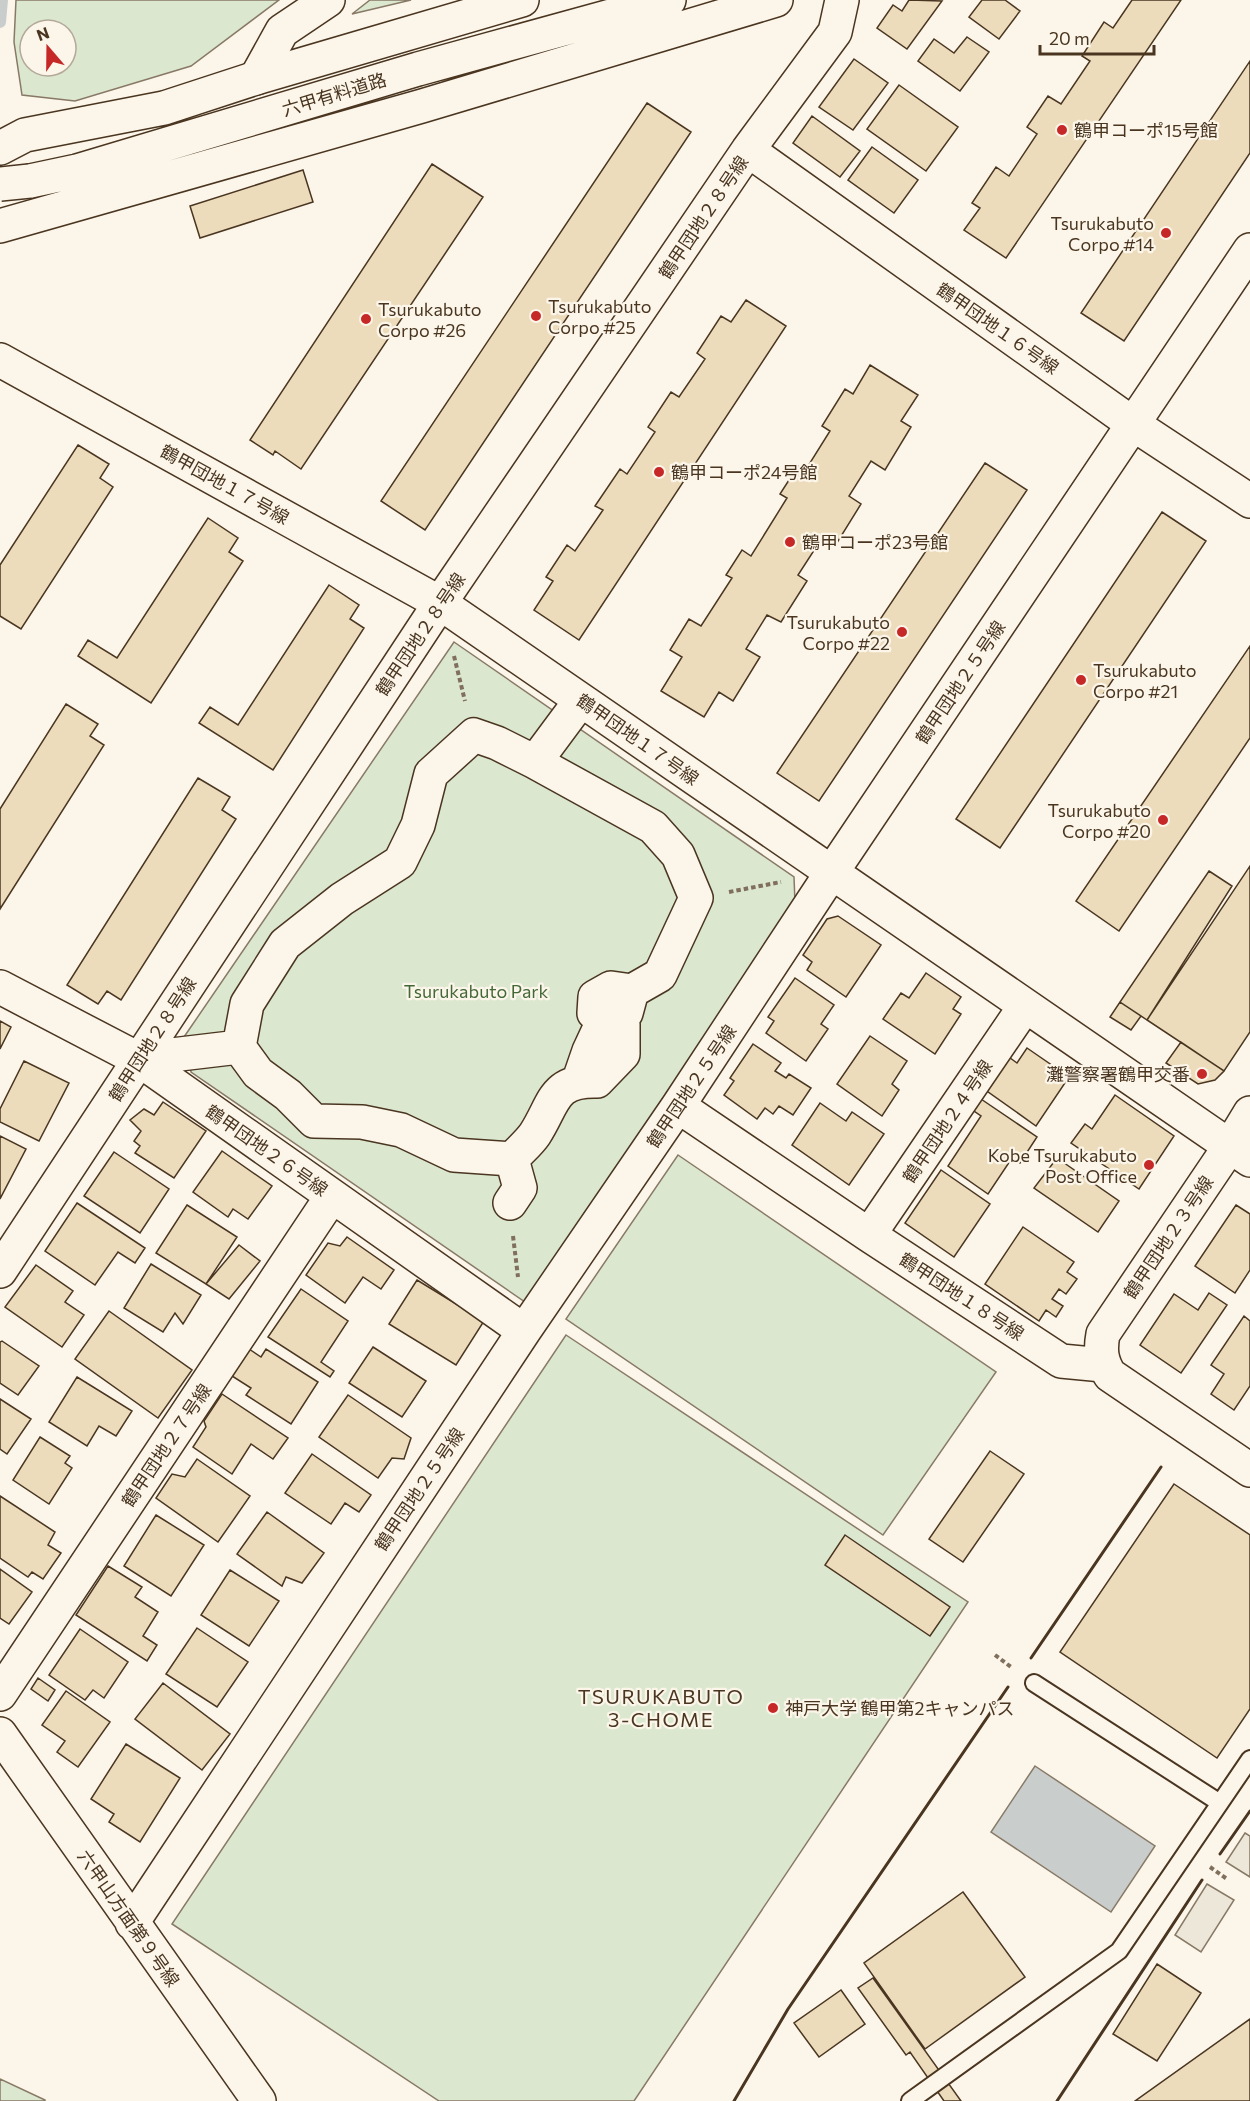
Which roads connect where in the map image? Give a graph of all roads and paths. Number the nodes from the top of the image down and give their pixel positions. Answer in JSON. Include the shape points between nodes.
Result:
{"nodes":[{"id":1,"x":328,"y":0,"type":"edge"},
{"id":2,"x":522,"y":0,"type":"edge"},
{"id":3,"x":669,"y":0,"type":"edge"},
{"id":4,"x":776,"y":0,"type":"edge"},
{"id":5,"x":842,"y":0,"type":"edge"},
{"id":6,"x":256,"y":78,"type":"junction"},
{"id":7,"x":0,"y":148,"type":"edge"},
{"id":8,"x":748,"y":150,"type":"junction"},
{"id":9,"x":15,"y":183,"type":"edge"},
{"id":10,"x":0,"y":226,"type":"edge"},
{"id":11,"x":1250,"y":250,"type":"edge"},
{"id":12,"x":0,"y":360,"type":"edge"},
{"id":13,"x":1133,"y":424,"type":"junction"},
{"id":14,"x":1250,"y":501,"type":"edge"},
{"id":15,"x":440,"y":603,"type":"junction"},
{"id":16,"x":581,"y":700,"type":"junction"},
{"id":17,"x":474,"y":735,"type":"junction"},
{"id":18,"x":535,"y":762,"type":"junction"},
{"id":19,"x":832,"y":872,"type":"junction"},
{"id":20,"x":696,"y":898,"type":"junction"},
{"id":21,"x":0,"y":987,"type":"edge"},
{"id":22,"x":1025,"y":1006,"type":"junction"},
{"id":23,"x":239,"y":1047,"type":"junction"},
{"id":24,"x":138,"y":1059,"type":"junction"},
{"id":25,"x":678,"y":1106,"type":"junction"},
{"id":26,"x":1250,"y":1113,"type":"edge"},
{"id":27,"x":1240,"y":1153,"type":"edge"},
{"id":28,"x":512,"y":1159,"type":"junction"},
{"id":29,"x":332,"y":1196,"type":"junction"},
{"id":30,"x":510,"y":1203,"type":"joint"},
{"id":31,"x":869,"y":1235,"type":"junction"},
{"id":32,"x":0,"y":1271,"type":"edge"},
{"id":33,"x":524,"y":1331,"type":"junction"},
{"id":34,"x":1103,"y":1365,"type":"junction"},
{"id":35,"x":1250,"y":1470,"type":"edge"},
{"id":36,"x":1034,"y":1683,"type":"dead end"},
{"id":37,"x":0,"y":1694,"type":"edge"},
{"id":38,"x":0,"y":1734,"type":"edge"},
{"id":39,"x":1250,"y":1759,"type":"edge"},
{"id":40,"x":1220,"y":1803,"type":"junction"},
{"id":41,"x":132,"y":1923,"type":"junction"},
{"id":42,"x":259,"y":2101,"type":"edge"},
{"id":43,"x":910,"y":2101,"type":"edge"}],
"edges":[{"from":1,"to":6,"type":"street","via":[[282,30]]},
{"from":2,"to":6,"type":"street"},
{"from":3,"to":9,"type":"street","name":"六甲有料道路","via":[[418,69],[77,171]]},
{"from":4,"to":10,"type":"street"},
{"from":5,"to":8,"type":"street","name":"鶴甲団地２８号線","via":[[835,32]]},
{"from":6,"to":7,"type":"street","via":[[164,108],[25,135]]},
{"from":8,"to":13,"type":"street","name":"鶴甲団地１６号線"},
{"from":8,"to":15,"type":"street","name":"鶴甲団地２８号線"},
{"from":11,"to":13,"type":"street","name":"鶴甲団地２５号線"},
{"from":12,"to":15,"type":"street","name":"鶴甲団地１７号線"},
{"from":13,"to":14,"type":"street","name":"鶴甲団地１６号線"},
{"from":13,"to":19,"type":"street","name":"鶴甲団地２５号線"},
{"from":15,"to":16,"type":"street","name":"鶴甲団地１７号線"},
{"from":15,"to":17,"type":"path"},
{"from":15,"to":24,"type":"street","name":"鶴甲団地２８号線"},
{"from":16,"to":18,"type":"street"},
{"from":16,"to":19,"type":"street","name":"鶴甲団地１７号線"},
{"from":17,"to":18,"type":"street"},
{"from":17,"to":23,"type":"street","via":[[431,774],[418,825],[400,862],[342,898],[285,944],[247,1004]]},
{"from":18,"to":20,"type":"street","via":[[652,826],[678,855]]},
{"from":19,"to":20,"type":"path"},
{"from":19,"to":22,"type":"street","name":"鶴甲団地１７号線"},
{"from":19,"to":25,"type":"street","name":"鶴甲団地２５号線"},
{"from":20,"to":28,"type":"street","via":[[660,975],[632,991],[613,1023],[623,1054],[597,1081],[579,1080],[558,1091],[534,1137]]},
{"from":21,"to":24,"type":"street","name":"鶴甲団地２６号線"},
{"from":22,"to":27,"type":"street","name":"鶴甲団地１７号線"},
{"from":22,"to":31,"type":"street","name":"鶴甲団地２４号線"},
{"from":23,"to":24,"type":"street"},
{"from":23,"to":28,"type":"street","via":[[258,1073],[314,1120],[362,1122],[401,1130],[454,1155]]},
{"from":24,"to":29,"type":"street","name":"鶴甲団地２６号線"},
{"from":24,"to":32,"type":"street","name":"鶴甲団地２８号線"},
{"from":25,"to":31,"type":"street","name":"鶴甲団地１８号線"},
{"from":25,"to":33,"type":"street","name":"鶴甲団地２５号線"},
{"from":26,"to":27,"type":"street","name":"鶴甲団地２３号線"},
{"from":27,"to":34,"type":"street","name":"鶴甲団地２３号線","via":[[1103,1334]]},
{"from":28,"to":30,"type":"street","via":[[520,1188]]},
{"from":29,"to":33,"type":"street","name":"鶴甲団地２６号線"},
{"from":29,"to":37,"type":"street","name":"鶴甲団地２７号線"},
{"from":30,"to":33,"type":"path"},
{"from":31,"to":34,"type":"street","name":"鶴甲団地１８号線","via":[[1060,1361]]},
{"from":33,"to":41,"type":"street","name":"鶴甲団地２５号線"},
{"from":34,"to":35,"type":"street","via":[[1110,1375]]},
{"from":36,"to":40,"type":"lane"},
{"from":38,"to":41,"type":"street","name":"六甲山方面第９号線"},
{"from":39,"to":40,"type":"lane"},
{"from":40,"to":43,"type":"lane","via":[[1119,1951]]},
{"from":41,"to":42,"type":"street","name":"六甲山方面第９号線"}]}
